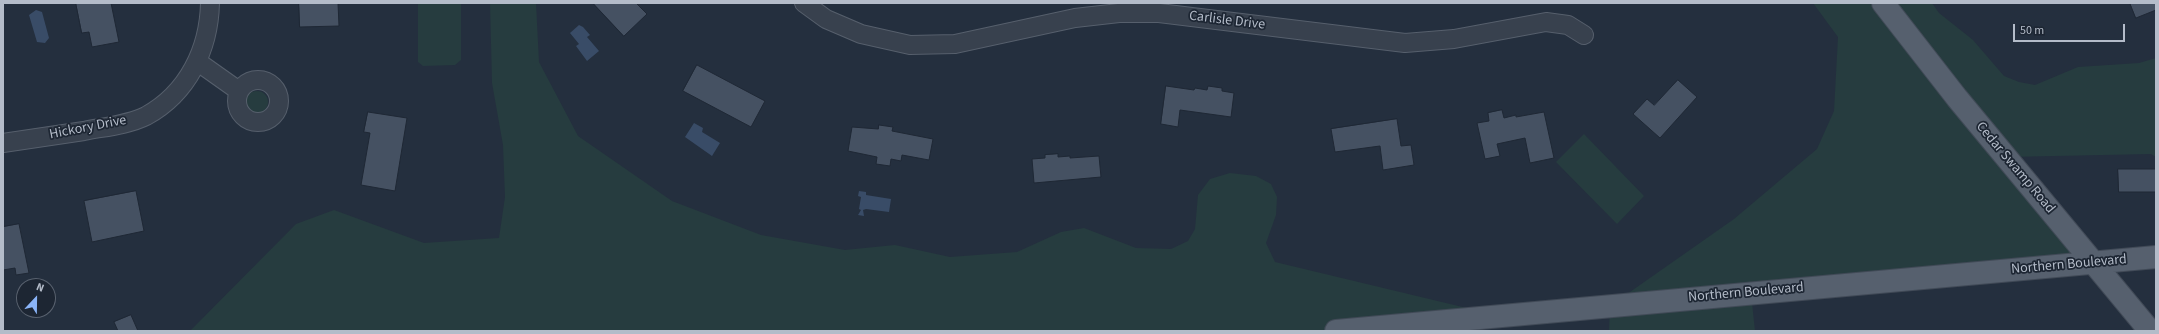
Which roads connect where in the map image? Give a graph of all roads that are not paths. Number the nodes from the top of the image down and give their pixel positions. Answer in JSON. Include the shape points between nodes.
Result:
{"nodes":[{"id":1,"x":210,"y":3,"type":"edge"},
{"id":2,"x":804,"y":3,"type":"edge"},
{"id":3,"x":1883,"y":3,"type":"edge"},
{"id":4,"x":1584,"y":35,"type":"dead end"},
{"id":5,"x":198,"y":62,"type":"junction"},
{"id":6,"x":239,"y":91,"type":"dead end"},
{"id":7,"x":3,"y":143,"type":"edge"},
{"id":8,"x":2156,"y":257,"type":"edge"},
{"id":9,"x":2094,"y":263,"type":"junction"},
{"id":10,"x":1336,"y":331,"type":"edge"},
{"id":11,"x":2150,"y":331,"type":"edge"}],
"edges":[{"from":1,"to":5,"type":"street","name":"Hickory Drive","via":[[209,25]]},
{"from":2,"to":4,"type":"street","name":"Carlisle Drive","via":[[826,19],[861,34],[910,45],[955,44],[1075,18],[1119,13],[1159,13],[1405,43],[1454,39],[1546,22],[1568,25]]},
{"from":3,"to":9,"type":"main road","name":"Cedar Swamp Road","via":[[1957,98]]},
{"from":5,"to":6,"type":"street"},
{"from":5,"to":7,"type":"street","name":"Hickory Drive","via":[[178,91],[146,116],[115,126]]},
{"from":8,"to":9,"type":"main road","name":"Northern Boulevard"},
{"from":9,"to":10,"type":"main road","name":"Northern Boulevard"},
{"from":9,"to":11,"type":"main road","name":"Cedar Swamp Road"}]}
